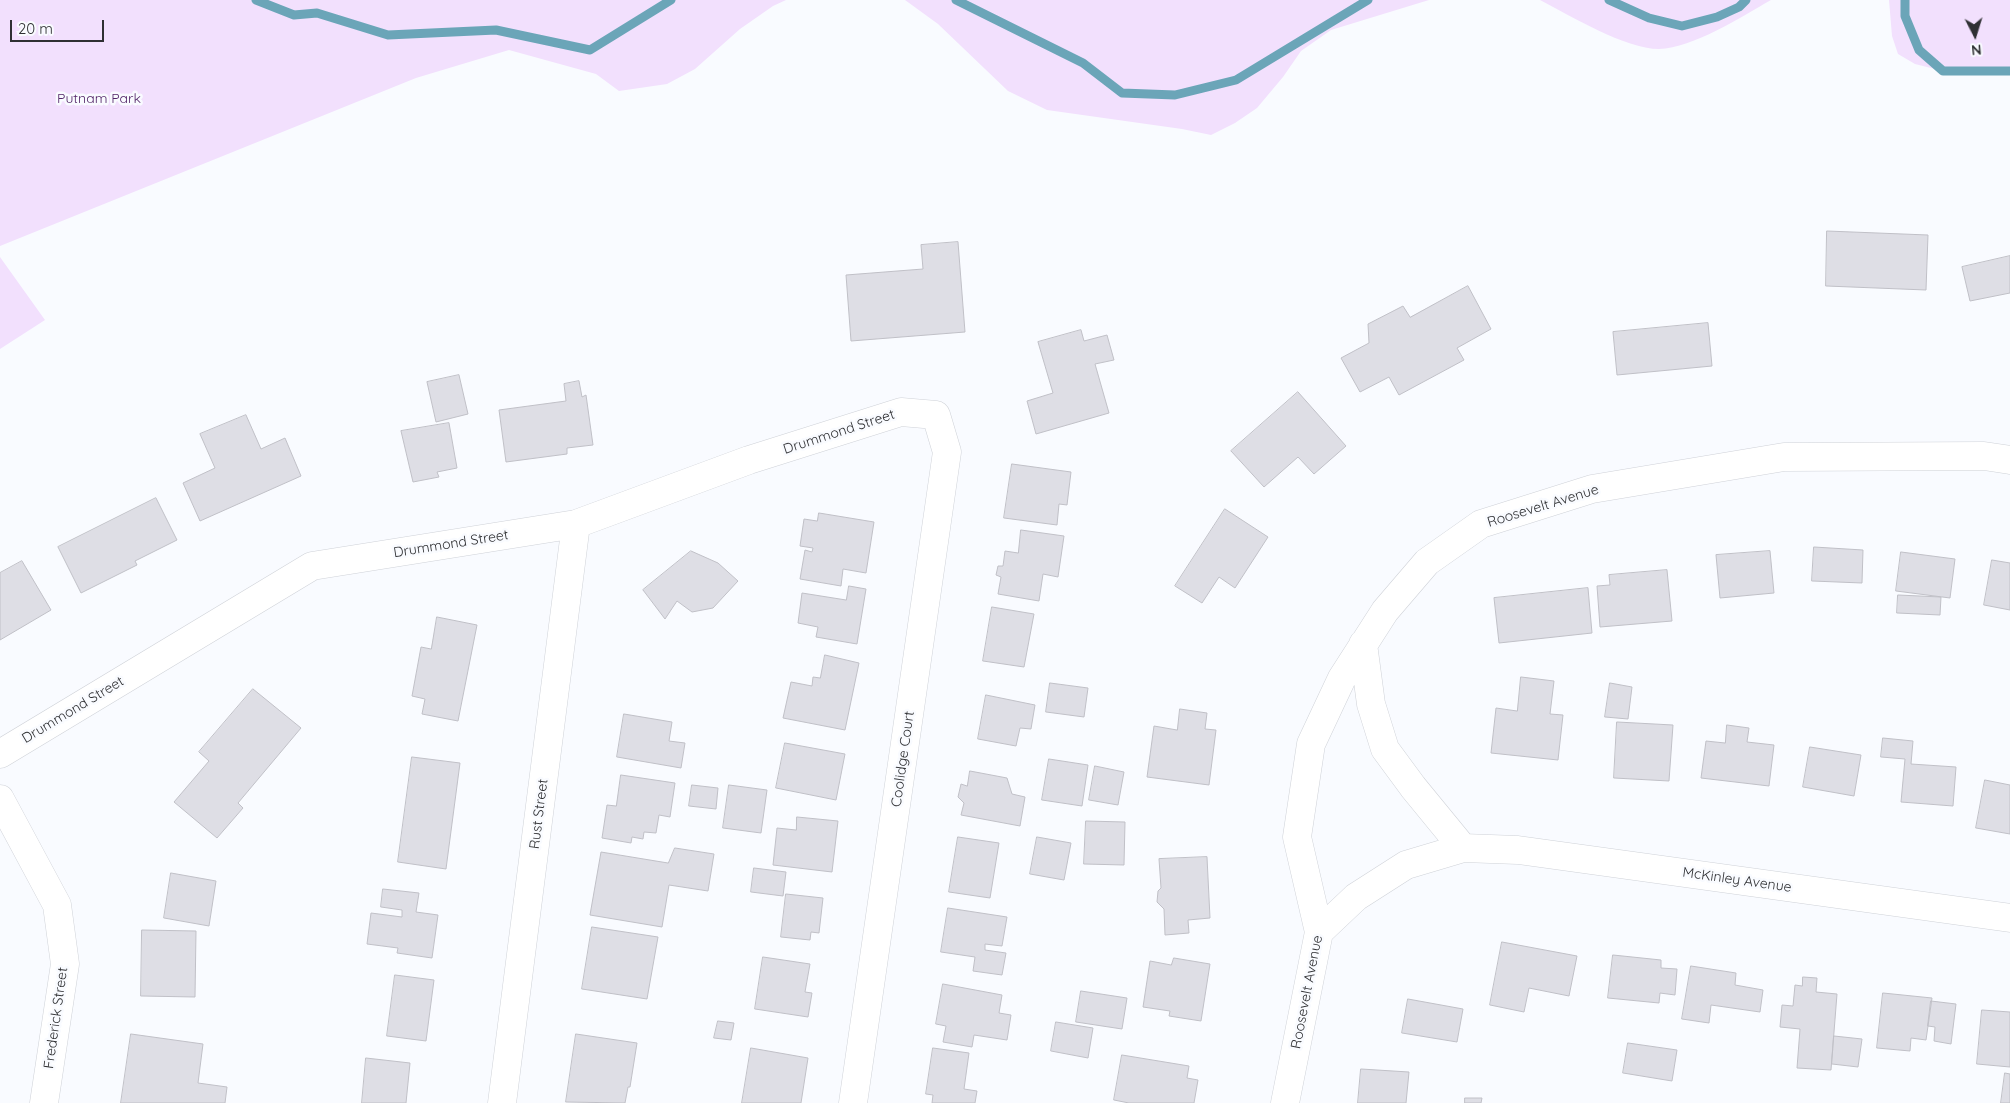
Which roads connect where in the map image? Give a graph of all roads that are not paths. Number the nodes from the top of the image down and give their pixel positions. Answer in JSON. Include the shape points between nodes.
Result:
{"nodes":[{"id":1,"x":936,"y":415,"type":"joint"},
{"id":2,"x":2010,"y":460,"type":"edge"},
{"id":3,"x":576,"y":524,"type":"junction"},
{"id":4,"x":1364,"y":644,"type":"junction"},
{"id":5,"x":0,"y":754,"type":"edge"},
{"id":6,"x":0,"y":798,"type":"edge"},
{"id":7,"x":1463,"y":848,"type":"junction"},
{"id":8,"x":2010,"y":918,"type":"edge"},
{"id":9,"x":1319,"y":932,"type":"junction"},
{"id":10,"x":44,"y":1103,"type":"edge"},
{"id":11,"x":502,"y":1103,"type":"edge"},
{"id":12,"x":853,"y":1103,"type":"edge"},
{"id":13,"x":1285,"y":1103,"type":"edge"}],
"edges":[{"from":1,"to":3,"type":"street","name":"Drummond Street","via":[[901,412],[749,460]]},
{"from":1,"to":12,"type":"street","name":"Coolidge Court","via":[[947,452]]},
{"from":2,"to":4,"type":"street","name":"Roosevelt Avenue","via":[[1984,456],[1784,457],[1592,489],[1481,524],[1427,562],[1386,610]]},
{"from":3,"to":5,"type":"street","name":"Drummond Street","via":[[312,566]]},
{"from":3,"to":11,"type":"street","name":"Rust Street"},
{"from":4,"to":7,"type":"street","via":[[1371,704],[1385,749]]},
{"from":4,"to":9,"type":"street","name":"Roosevelt Avenue","via":[[1342,678],[1311,744],[1297,837]]},
{"from":6,"to":10,"type":"street","name":"Frederick Street","via":[[57,905],[65,964]]},
{"from":7,"to":8,"type":"street","name":"McKinley Avenue","via":[[1518,850]]},
{"from":7,"to":9,"type":"street","name":"McKinley Avenue","via":[[1406,865],[1356,897]]},
{"from":9,"to":13,"type":"street","name":"Roosevelt Avenue"}]}
